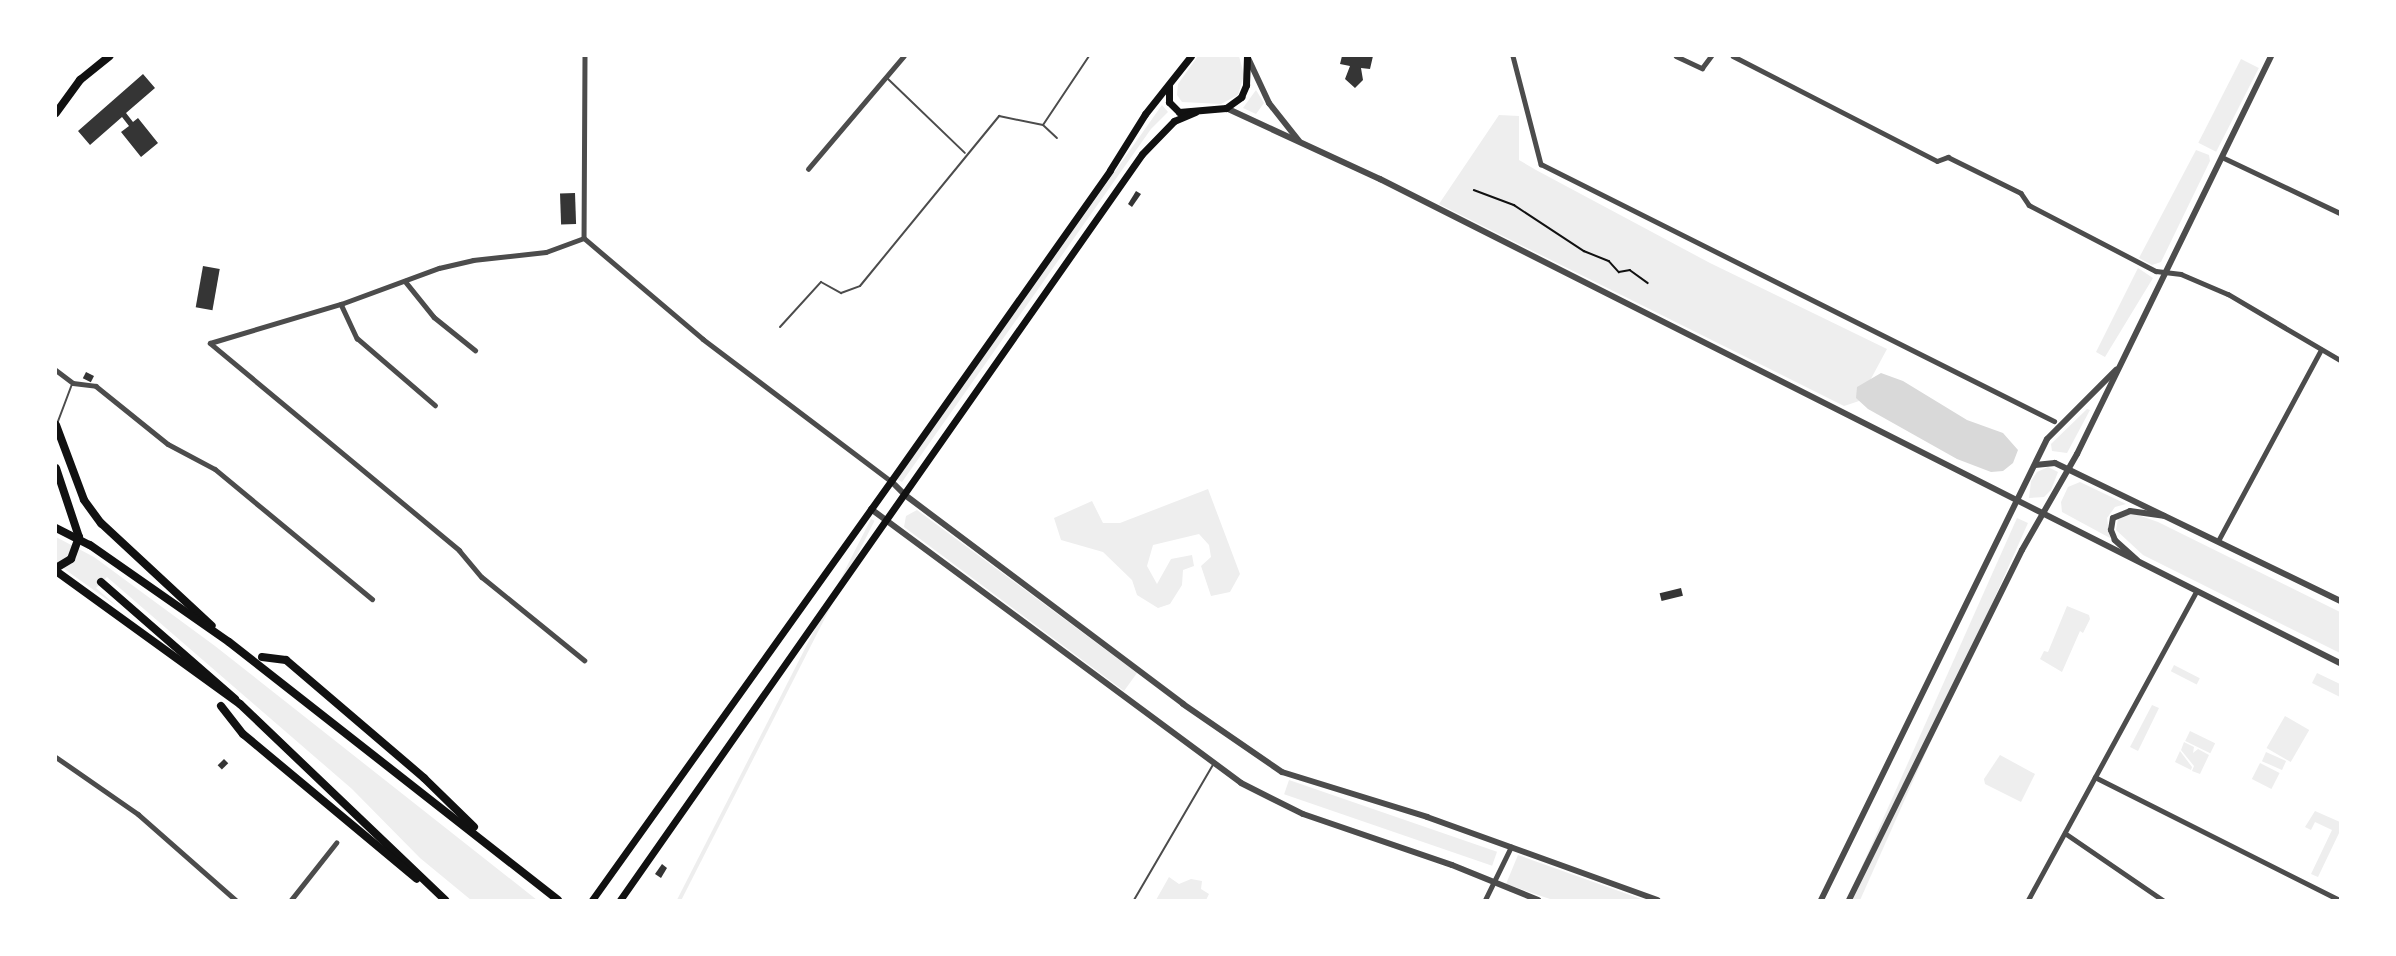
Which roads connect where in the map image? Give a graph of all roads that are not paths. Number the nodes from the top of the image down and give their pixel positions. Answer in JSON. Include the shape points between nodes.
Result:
{"nodes":[{"id":1,"x":110,"y":56,"type":"edge"},
{"id":2,"x":585,"y":56,"type":"edge"},
{"id":3,"x":904,"y":56,"type":"edge"},
{"id":4,"x":1089,"y":56,"type":"edge"},
{"id":5,"x":1191,"y":56,"type":"edge"},
{"id":6,"x":1247,"y":56,"type":"edge"},
{"id":7,"x":1514,"y":56,"type":"edge"},
{"id":8,"x":1676,"y":56,"type":"edge"},
{"id":9,"x":1711,"y":56,"type":"edge"},
{"id":10,"x":1733,"y":56,"type":"edge"},
{"id":11,"x":2271,"y":56,"type":"edge"},
{"id":12,"x":887,"y":78,"type":"junction"},
{"id":13,"x":1169,"y":85,"type":"junction"},
{"id":14,"x":1226,"y":108,"type":"junction"},
{"id":15,"x":1195,"y":112,"type":"junction"},
{"id":16,"x":56,"y":113,"type":"edge"},
{"id":17,"x":1042,"y":124,"type":"junction"},
{"id":18,"x":1057,"y":138,"type":"dead end"},
{"id":19,"x":1300,"y":141,"type":"junction"},
{"id":20,"x":965,"y":153,"type":"junction"},
{"id":21,"x":2222,"y":157,"type":"junction"},
{"id":22,"x":808,"y":169,"type":"dead end"},
{"id":23,"x":2340,"y":213,"type":"edge"},
{"id":24,"x":584,"y":238,"type":"junction"},
{"id":25,"x":2165,"y":272,"type":"junction"},
{"id":26,"x":405,"y":281,"type":"junction"},
{"id":27,"x":340,"y":304,"type":"junction"},
{"id":28,"x":780,"y":327,"type":"dead end"},
{"id":29,"x":475,"y":350,"type":"dead end"},
{"id":30,"x":2321,"y":350,"type":"junction"},
{"id":31,"x":2124,"y":360,"type":"junction"},
{"id":32,"x":2340,"y":360,"type":"edge"},
{"id":33,"x":56,"y":370,"type":"edge"},
{"id":34,"x":72,"y":383,"type":"junction"},
{"id":35,"x":435,"y":405,"type":"dead end"},
{"id":36,"x":2054,"y":421,"type":"dead end"},
{"id":37,"x":56,"y":425,"type":"edge"},
{"id":38,"x":2035,"y":465,"type":"junction"},
{"id":39,"x":56,"y":468,"type":"edge"},
{"id":40,"x":2069,"y":469,"type":"junction"},
{"id":41,"x":891,"y":481,"type":"junction"},
{"id":42,"x":905,"y":495,"type":"junction"},
{"id":43,"x":2019,"y":503,"type":"junction"},
{"id":44,"x":871,"y":510,"type":"junction"},
{"id":45,"x":2043,"y":515,"type":"junction"},
{"id":46,"x":2171,"y":517,"type":"junction"},
{"id":47,"x":887,"y":521,"type":"junction"},
{"id":48,"x":56,"y":528,"type":"edge"},
{"id":49,"x":2218,"y":541,"type":"junction"},
{"id":50,"x":2146,"y":568,"type":"junction"},
{"id":51,"x":56,"y":569,"type":"edge"},
{"id":52,"x":101,"y":582,"type":"dead end"},
{"id":53,"x":2196,"y":592,"type":"junction"},
{"id":54,"x":372,"y":599,"type":"dead end"},
{"id":55,"x":2340,"y":601,"type":"edge"},
{"id":56,"x":228,"y":642,"type":"junction"},
{"id":57,"x":262,"y":657,"type":"dead end"},
{"id":58,"x":584,"y":660,"type":"dead end"},
{"id":59,"x":2340,"y":663,"type":"edge"},
{"id":60,"x":240,"y":704,"type":"junction"},
{"id":61,"x":221,"y":706,"type":"dead end"},
{"id":62,"x":56,"y":757,"type":"edge"},
{"id":63,"x":1213,"y":765,"type":"junction"},
{"id":64,"x":2095,"y":777,"type":"junction"},
{"id":65,"x":2065,"y":833,"type":"junction"},
{"id":66,"x":336,"y":843,"type":"dead end"},
{"id":67,"x":1511,"y":847,"type":"junction"},
{"id":68,"x":499,"y":851,"type":"junction"},
{"id":69,"x":1495,"y":883,"type":"junction"},
{"id":70,"x":544,"y":891,"type":"junction"},
{"id":71,"x":236,"y":900,"type":"edge"},
{"id":72,"x":291,"y":900,"type":"edge"},
{"id":73,"x":444,"y":900,"type":"edge"},
{"id":74,"x":552,"y":900,"type":"edge"},
{"id":75,"x":558,"y":900,"type":"edge"},
{"id":76,"x":592,"y":900,"type":"edge"},
{"id":77,"x":620,"y":900,"type":"edge"},
{"id":78,"x":1134,"y":900,"type":"edge"},
{"id":79,"x":1485,"y":900,"type":"edge"},
{"id":80,"x":1538,"y":900,"type":"edge"},
{"id":81,"x":1658,"y":900,"type":"edge"},
{"id":82,"x":1821,"y":900,"type":"edge"},
{"id":83,"x":1849,"y":900,"type":"edge"},
{"id":84,"x":2028,"y":900,"type":"edge"},
{"id":85,"x":2163,"y":900,"type":"edge"},
{"id":86,"x":2340,"y":900,"type":"edge"}],
"edges":[{"from":1,"to":16,"type":"main road","via":[[80,80]]},
{"from":2,"to":24,"type":"street"},
{"from":3,"to":12,"type":"street"},
{"from":4,"to":17,"type":"lane"},
{"from":5,"to":13,"type":"main road"},
{"from":6,"to":14,"type":"main road","via":[[1244,91]]},
{"from":6,"to":19,"type":"street","via":[[1269,103]]},
{"from":7,"to":36,"type":"street","via":[[1541,164]]},
{"from":8,"to":9,"type":"street","via":[[1702,68]]},
{"from":10,"to":25,"type":"street","via":[[1938,161],[1948,157],[2021,193],[2028,205],[2156,271]]},
{"from":11,"to":21,"type":"street"},
{"from":12,"to":20,"type":"lane"},
{"from":12,"to":22,"type":"street"},
{"from":13,"to":15,"type":"main road","via":[[1171,107],[1179,112]]},
{"from":13,"to":41,"type":"main road"},
{"from":14,"to":15,"type":"main road"},
{"from":14,"to":19,"type":"street"},
{"from":15,"to":42,"type":"main road","via":[[1174,121],[1142,154]]},
{"from":17,"to":18,"type":"lane"},
{"from":17,"to":20,"type":"lane","via":[[999,116]]},
{"from":19,"to":43,"type":"street"},
{"from":20,"to":28,"type":"lane","via":[[860,286],[841,293],[821,282]]},
{"from":21,"to":23,"type":"street"},
{"from":21,"to":25,"type":"street"},
{"from":24,"to":26,"type":"street","via":[[546,252],[473,260]]},
{"from":24,"to":41,"type":"street","via":[[703,339]]},
{"from":25,"to":30,"type":"street","via":[[2181,274],[2228,294]]},
{"from":25,"to":31,"type":"street"},
{"from":26,"to":27,"type":"street"},
{"from":26,"to":29,"type":"street","via":[[434,317]]},
{"from":27,"to":35,"type":"street","via":[[357,338]]},
{"from":27,"to":58,"type":"street","via":[[210,343],[459,550],[482,577]]},
{"from":30,"to":32,"type":"street"},
{"from":30,"to":49,"type":"street"},
{"from":31,"to":38,"type":"street","via":[[2080,410],[2047,439]]},
{"from":31,"to":40,"type":"street"},
{"from":33,"to":34,"type":"street"},
{"from":34,"to":37,"type":"lane"},
{"from":34,"to":54,"type":"street","via":[[96,386],[168,444],[215,469]]},
{"from":37,"to":56,"type":"main road","via":[[84,500],[101,523]]},
{"from":38,"to":40,"type":"street","via":[[2055,463]]},
{"from":38,"to":43,"type":"street"},
{"from":39,"to":51,"type":"main road","via":[[80,537],[71,559]]},
{"from":40,"to":45,"type":"street"},
{"from":40,"to":46,"type":"street"},
{"from":41,"to":42,"type":"street"},
{"from":41,"to":44,"type":"main road"},
{"from":42,"to":47,"type":"main road"},
{"from":42,"to":67,"type":"street","via":[[1183,704],[1282,772]]},
{"from":43,"to":45,"type":"street"},
{"from":43,"to":82,"type":"street"},
{"from":44,"to":47,"type":"street"},
{"from":44,"to":76,"type":"main road"},
{"from":45,"to":50,"type":"street"},
{"from":45,"to":83,"type":"street"},
{"from":46,"to":49,"type":"street"},
{"from":46,"to":50,"type":"street","via":[[2130,511],[2113,519],[2111,530],[2115,540]]},
{"from":47,"to":63,"type":"street"},
{"from":47,"to":77,"type":"main road"},
{"from":48,"to":56,"type":"main road","via":[[90,545]]},
{"from":49,"to":55,"type":"street"},
{"from":50,"to":53,"type":"street"},
{"from":51,"to":60,"type":"main road"},
{"from":52,"to":60,"type":"main road","via":[[219,680]]},
{"from":53,"to":59,"type":"street"},
{"from":53,"to":64,"type":"street"},
{"from":56,"to":68,"type":"main road"},
{"from":57,"to":68,"type":"main road","via":[[286,660],[424,778]]},
{"from":60,"to":73,"type":"main road"},
{"from":61,"to":73,"type":"main road","via":[[243,734]]},
{"from":62,"to":71,"type":"street","via":[[138,814]]},
{"from":63,"to":69,"type":"street","via":[[1304,814]]},
{"from":63,"to":78,"type":"lane"},
{"from":64,"to":65,"type":"street"},
{"from":64,"to":86,"type":"street"},
{"from":65,"to":84,"type":"street"},
{"from":65,"to":85,"type":"street"},
{"from":66,"to":72,"type":"street"},
{"from":67,"to":69,"type":"street"},
{"from":67,"to":81,"type":"street"},
{"from":68,"to":70,"type":"main road"},
{"from":69,"to":79,"type":"street"},
{"from":69,"to":80,"type":"street"},
{"from":70,"to":74,"type":"main road"},
{"from":70,"to":75,"type":"main road"}]}
